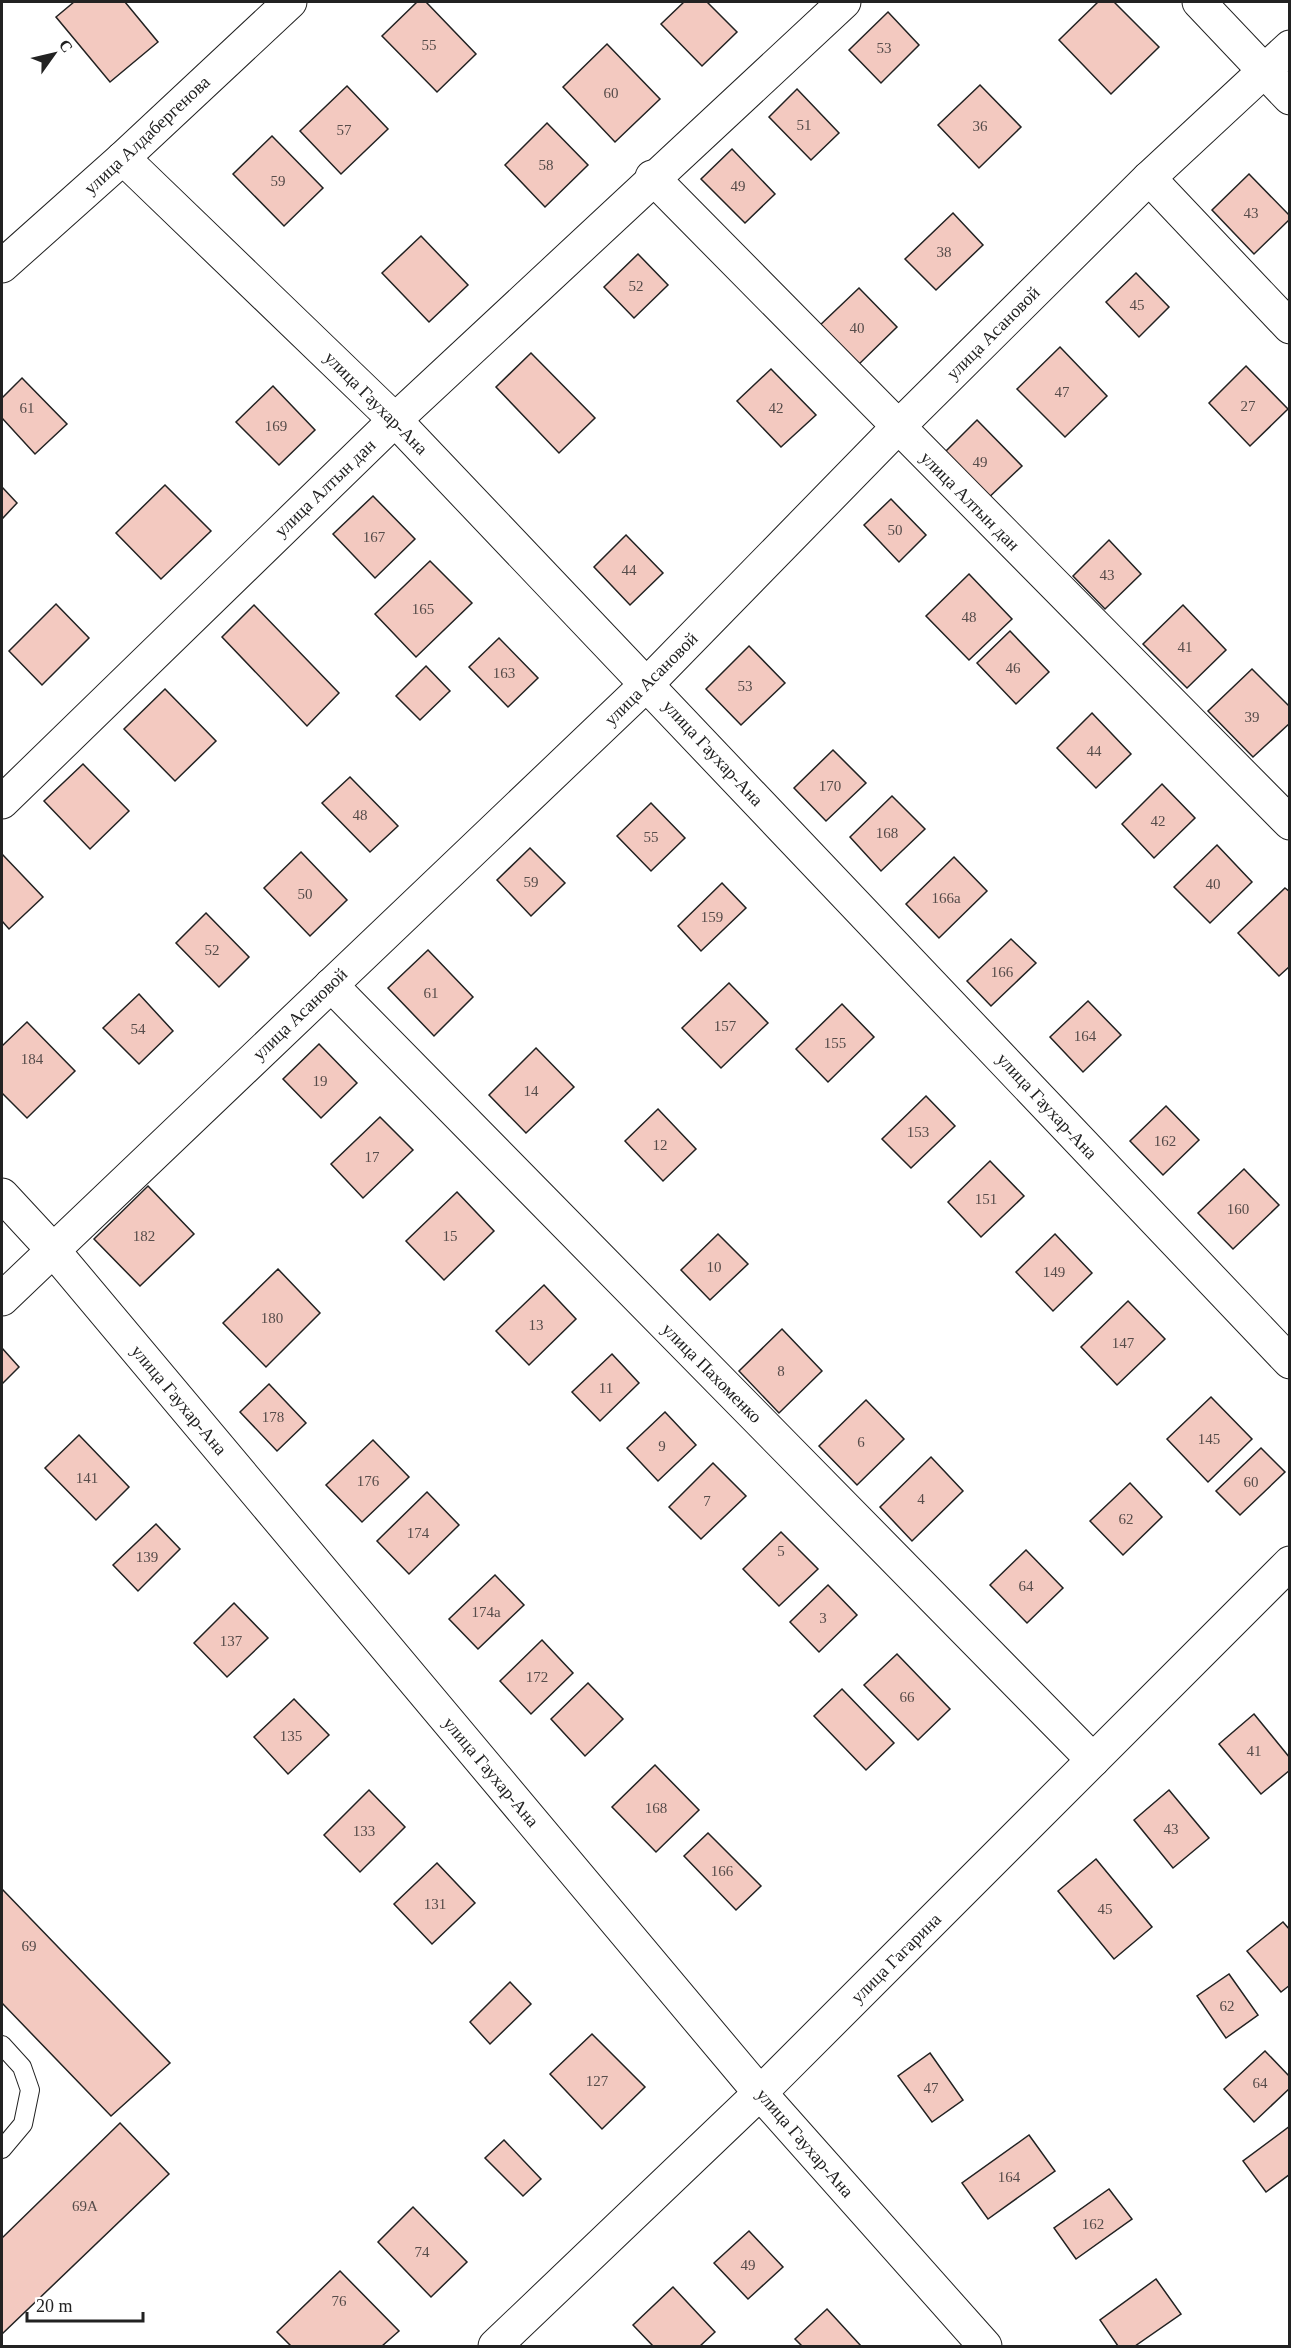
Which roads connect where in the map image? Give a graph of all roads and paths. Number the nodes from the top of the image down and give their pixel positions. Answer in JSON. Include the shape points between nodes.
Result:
{"nodes":[{"id":1,"x":290,"y":2,"type":"edge"},
{"id":2,"x":844,"y":2,"type":"edge"},
{"id":3,"x":1199,"y":2,"type":"edge"},
{"id":4,"x":1290,"y":47,"type":"edge"},
{"id":5,"x":1263,"y":71,"type":"junction"},
{"id":6,"x":1290,"y":98,"type":"edge"},
{"id":7,"x":123,"y":158,"type":"junction"},
{"id":8,"x":652,"y":177,"type":"junction"},
{"id":9,"x":1149,"y":178,"type":"junction"},
{"id":10,"x":2,"y":266,"type":"edge"},
{"id":11,"x":1290,"y":327,"type":"edge"},
{"id":12,"x":395,"y":420,"type":"junction"},
{"id":13,"x":898,"y":427,"type":"junction"},
{"id":14,"x":647,"y":684,"type":"junction"},
{"id":15,"x":2,"y":801,"type":"edge"},
{"id":16,"x":1290,"y":823,"type":"edge"},
{"id":17,"x":331,"y":985,"type":"junction"},
{"id":18,"x":2,"y":1195,"type":"edge"},
{"id":19,"x":53,"y":1250,"type":"junction"},
{"id":20,"x":2,"y":1299,"type":"edge"},
{"id":21,"x":1290,"y":1362,"type":"edge"},
{"id":22,"x":1290,"y":1563,"type":"edge"},
{"id":23,"x":1093,"y":1760,"type":"junction"},
{"id":24,"x":2,"y":2045,"type":"edge"},
{"id":25,"x":760,"y":2093,"type":"junction"},
{"id":26,"x":2,"y":2149,"type":"edge"},
{"id":27,"x":495,"y":2346,"type":"edge"},
{"id":28,"x":985,"y":2346,"type":"edge"}],
"edges":[{"from":1,"to":7,"type":"street","name":"улица Алдабергенова"},
{"from":2,"to":8,"type":"street","name":"улица Алтын дан"},
{"from":3,"to":5,"type":"street"},
{"from":4,"to":5,"type":"street","name":"улица Асановой"},
{"from":5,"to":6,"type":"street"},
{"from":5,"to":9,"type":"street","name":"улица Асановой"},
{"from":7,"to":10,"type":"street","name":"улица Алдабергенова"},
{"from":7,"to":12,"type":"street","name":"улица Гаухар-Ана"},
{"from":8,"to":12,"type":"street","name":"улица Алтын дан"},
{"from":8,"to":13,"type":"street","name":"улица Алтын дан"},
{"from":9,"to":11,"type":"street"},
{"from":9,"to":13,"type":"street","name":"улица Асановой"},
{"from":12,"to":14,"type":"street","name":"улица Гаухар-Ана"},
{"from":12,"to":15,"type":"street","name":"улица Алтын дан"},
{"from":13,"to":14,"type":"street","name":"улица Асановой"},
{"from":13,"to":16,"type":"street","name":"улица Алтын дан"},
{"from":14,"to":17,"type":"street","name":"улица Асановой"},
{"from":14,"to":21,"type":"street","name":"улица Гаухар-Ана"},
{"from":17,"to":19,"type":"street","name":"улица Асановой"},
{"from":17,"to":23,"type":"street","name":"улица Пахоменко"},
{"from":18,"to":19,"type":"street","name":"улица Гаухар-Ана"},
{"from":19,"to":20,"type":"street","name":"улица Асановой"},
{"from":19,"to":25,"type":"street","name":"улица Гаухар-Ана"},
{"from":22,"to":23,"type":"street","name":"улица Гагарина"},
{"from":23,"to":25,"type":"street","name":"улица Гагарина"},
{"from":24,"to":26,"type":"lane","via":[[22,2067],[30,2090],[23,2124]]},
{"from":25,"to":27,"type":"street","name":"улица Гагарина"},
{"from":25,"to":28,"type":"street","name":"улица Гаухар-Ана"}]}
